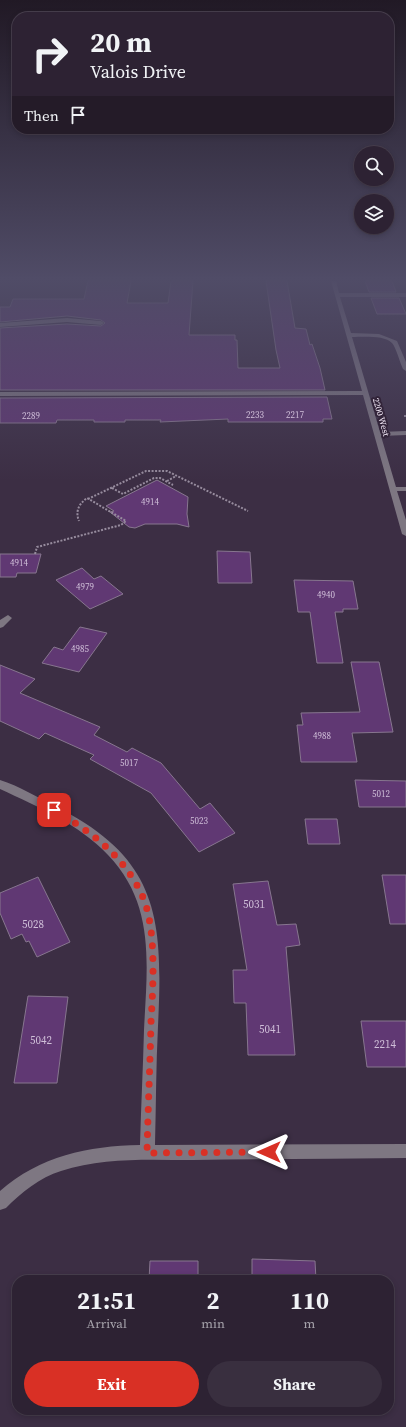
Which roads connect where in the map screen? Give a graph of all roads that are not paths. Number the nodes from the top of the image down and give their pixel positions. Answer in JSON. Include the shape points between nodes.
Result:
{"nodes":[{"id":1,"x":352,"y":348,"type":"edge"},
{"id":2,"x":397,"y":348,"type":"edge"},
{"id":3,"x":406,"y":369,"type":"edge"},
{"id":4,"x":365,"y":393,"type":"junction"},
{"id":5,"x":0,"y":394,"type":"edge"},
{"id":6,"x":406,"y":433,"type":"edge"},
{"id":7,"x":377,"y":434,"type":"junction"},
{"id":8,"x":393,"y":489,"type":"junction"},
{"id":9,"x":406,"y":489,"type":"edge"},
{"id":10,"x":406,"y":534,"type":"edge"},
{"id":11,"x":8,"y":618,"type":"dead end"},
{"id":12,"x":0,"y":625,"type":"edge"},
{"id":13,"x":0,"y":784,"type":"edge"},
{"id":14,"x":406,"y":1151,"type":"edge"},
{"id":15,"x":147,"y":1153,"type":"junction"},
{"id":16,"x":0,"y":1202,"type":"edge"}],
"edges":[{"from":1,"to":4,"type":"street","name":"2200 West"},
{"from":2,"to":3,"type":"street"},
{"from":4,"to":5,"type":"street"},
{"from":4,"to":7,"type":"street","name":"2200 West"},
{"from":6,"to":7,"type":"street"},
{"from":7,"to":8,"type":"street","name":"2200 West"},
{"from":8,"to":9,"type":"street"},
{"from":8,"to":10,"type":"street","name":"2200 West"},
{"from":11,"to":12,"type":"street"},
{"from":13,"to":15,"type":"street","via":[[82,826],[108,847],[126,869],[142,896],[150,923],[153,980]]},
{"from":14,"to":15,"type":"street"},
{"from":15,"to":16,"type":"street","via":[[104,1155],[61,1163],[33,1177]]}]}
